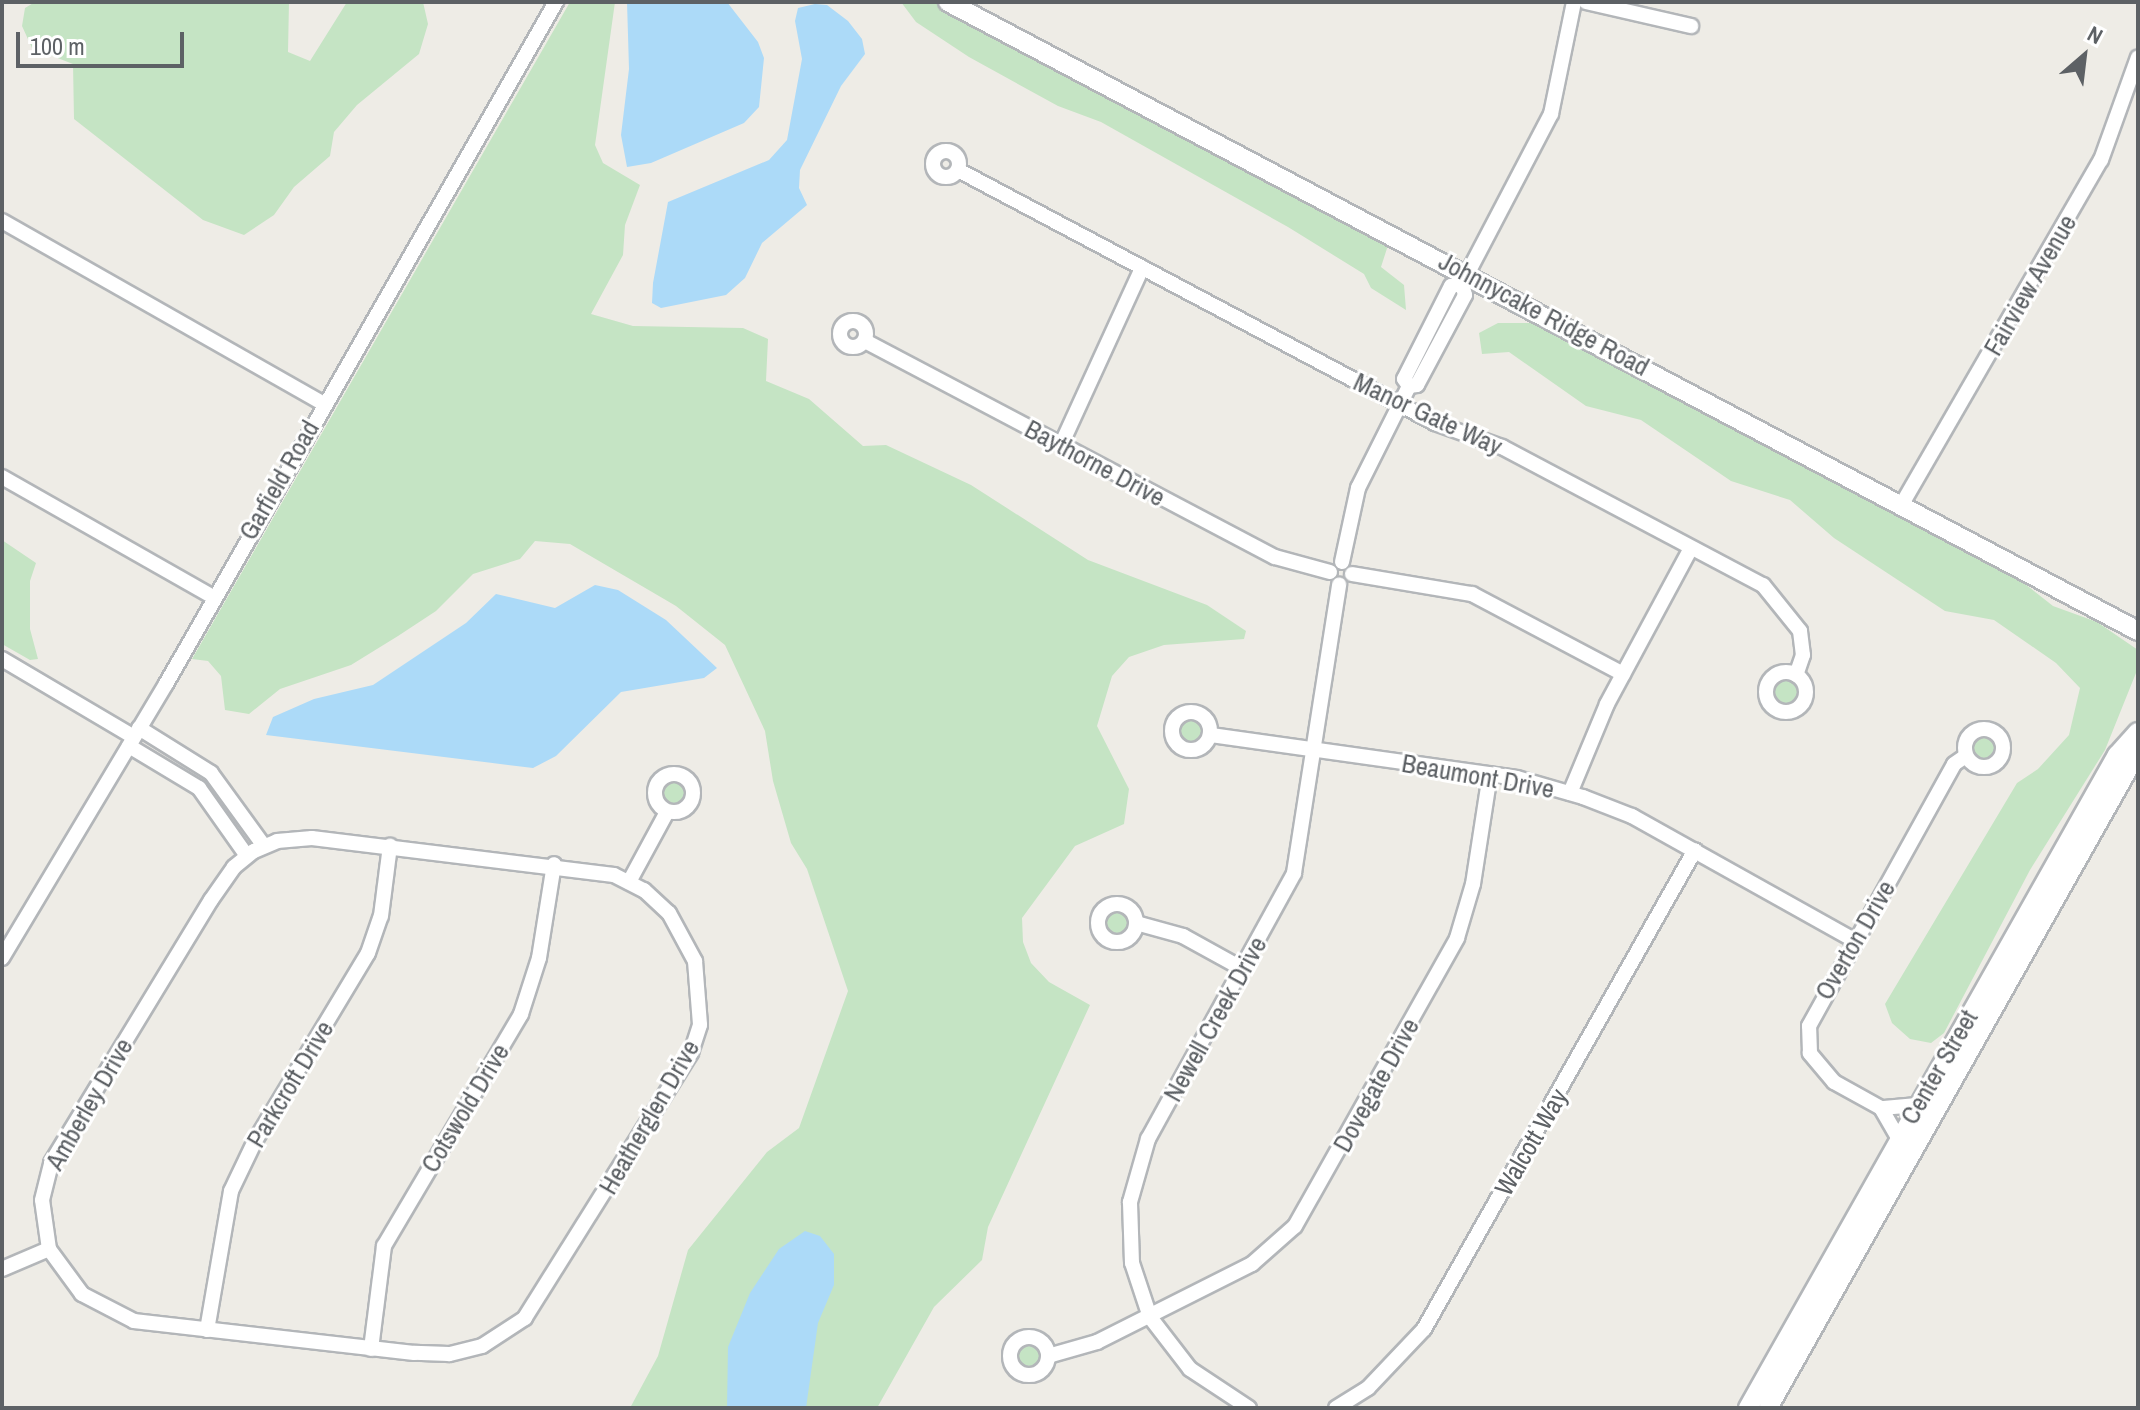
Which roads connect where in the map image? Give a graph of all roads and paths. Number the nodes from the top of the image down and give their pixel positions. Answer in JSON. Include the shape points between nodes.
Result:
{"nodes":[{"id":1,"x":556,"y":2,"type":"edge"},
{"id":2,"x":948,"y":2,"type":"edge"},
{"id":3,"x":1574,"y":2,"type":"edge"},
{"id":4,"x":1586,"y":2,"type":"edge"},
{"id":5,"x":1691,"y":26,"type":"dead end"},
{"id":6,"x":2138,"y":57,"type":"edge"},
{"id":7,"x":958,"y":170,"type":"dead end"},
{"id":8,"x":2,"y":221,"type":"edge"},
{"id":9,"x":1142,"y":268,"type":"junction"},
{"id":10,"x":1465,"y":279,"type":"junction"},
{"id":11,"x":865,"y":341,"type":"dead end"},
{"id":12,"x":323,"y":403,"type":"junction"},
{"id":13,"x":1399,"y":404,"type":"junction"},
{"id":14,"x":1061,"y":445,"type":"junction"},
{"id":15,"x":2,"y":477,"type":"edge"},
{"id":16,"x":1902,"y":504,"type":"junction"},
{"id":17,"x":1691,"y":548,"type":"junction"},
{"id":18,"x":1347,"y":568,"type":"junction"},
{"id":19,"x":1330,"y":572,"type":"junction"},
{"id":20,"x":1339,"y":584,"type":"junction"},
{"id":21,"x":213,"y":597,"type":"junction"},
{"id":22,"x":2138,"y":631,"type":"edge"},
{"id":23,"x":2,"y":659,"type":"edge"},
{"id":24,"x":1623,"y":674,"type":"junction"},
{"id":25,"x":1796,"y":675,"type":"dead end"},
{"id":26,"x":2138,"y":734,"type":"edge"},
{"id":27,"x":1211,"y":735,"type":"dead end"},
{"id":28,"x":134,"y":737,"type":"junction"},
{"id":29,"x":1316,"y":749,"type":"junction"},
{"id":30,"x":1966,"y":756,"type":"dead end"},
{"id":31,"x":1490,"y":774,"type":"junction"},
{"id":32,"x":1570,"y":793,"type":"junction"},
{"id":33,"x":667,"y":812,"type":"dead end"},
{"id":34,"x":390,"y":846,"type":"junction"},
{"id":35,"x":1695,"y":850,"type":"junction"},
{"id":36,"x":255,"y":851,"type":"junction"},
{"id":37,"x":554,"y":864,"type":"junction"},
{"id":38,"x":629,"y":882,"type":"junction"},
{"id":39,"x":1136,"y":923,"type":"dead end"},
{"id":40,"x":1854,"y":940,"type":"junction"},
{"id":41,"x":2,"y":958,"type":"edge"},
{"id":42,"x":1243,"y":969,"type":"junction"},
{"id":43,"x":1917,"y":1105,"type":"junction"},
{"id":44,"x":1881,"y":1108,"type":"junction"},
{"id":45,"x":1898,"y":1138,"type":"junction"},
{"id":46,"x":49,"y":1249,"type":"junction"},
{"id":47,"x":2,"y":1269,"type":"edge"},
{"id":48,"x":1150,"y":1317,"type":"junction"},
{"id":49,"x":207,"y":1330,"type":"junction"},
{"id":50,"x":496,"y":1339,"type":"joint"},
{"id":51,"x":371,"y":1349,"type":"junction"},
{"id":52,"x":1048,"y":1356,"type":"dead end"},
{"id":53,"x":1249,"y":1408,"type":"edge"},
{"id":54,"x":1336,"y":1408,"type":"edge"},
{"id":55,"x":1748,"y":1408,"type":"edge"},
{"id":56,"x":1768,"y":1408,"type":"edge"}],
"edges":[{"from":1,"to":12,"type":"street","name":"Garfield Road"},
{"from":2,"to":10,"type":"main road","name":"Johnnycake Ridge Road"},
{"from":3,"to":10,"type":"street","via":[[1551,114]]},
{"from":4,"to":5,"type":"street"},
{"from":6,"to":16,"type":"street","name":"Fairview Avenue","via":[[2101,160]]},
{"from":7,"to":9,"type":"street","name":"Manor Gate Way"},
{"from":8,"to":12,"type":"street"},
{"from":9,"to":13,"type":"street","name":"Manor Gate Way"},
{"from":9,"to":14,"type":"street"},
{"from":10,"to":13,"type":"street","via":[[1465,295],[1417,385],[1409,386]]},
{"from":10,"to":16,"type":"main road","name":"Johnnycake Ridge Road"},
{"from":11,"to":14,"type":"street","name":"Baythorne Drive"},
{"from":12,"to":21,"type":"street","name":"Garfield Road"},
{"from":13,"to":17,"type":"street","name":"Manor Gate Way","via":[[1502,447]]},
{"from":13,"to":18,"type":"street","via":[[1358,488]]},
{"from":14,"to":19,"type":"street","name":"Baythorne Drive","via":[[1281,561]]},
{"from":15,"to":21,"type":"street"},
{"from":16,"to":22,"type":"main road","name":"Johnnycake Ridge Road"},
{"from":17,"to":24,"type":"street"},
{"from":17,"to":25,"type":"street","name":"Manor Gate Way","via":[[1763,585],[1781,603],[1803,641]]},
{"from":18,"to":19,"type":"street"},
{"from":18,"to":20,"type":"street"},
{"from":18,"to":24,"type":"street","via":[[1472,594]]},
{"from":19,"to":20,"type":"street"},
{"from":20,"to":29,"type":"street","name":"Newell Creek Drive"},
{"from":21,"to":28,"type":"street","name":"Garfield Road"},
{"from":23,"to":28,"type":"street"},
{"from":24,"to":32,"type":"street"},
{"from":26,"to":43,"type":"main road","name":"Center Street","via":[[2117,755]]},
{"from":26,"to":56,"type":"main road","name":"Center Street","via":[[2131,764]]},
{"from":27,"to":29,"type":"street","name":"Beaumont Drive"},
{"from":28,"to":36,"type":"street","via":[[199,788]]},
{"from":28,"to":36,"type":"street","via":[[211,773]]},
{"from":28,"to":41,"type":"street","name":"Garfield Road"},
{"from":29,"to":31,"type":"street","name":"Beaumont Drive"},
{"from":29,"to":42,"type":"street","name":"Newell Creek Drive","via":[[1294,873]]},
{"from":30,"to":40,"type":"street","name":"Overton Drive","via":[[1954,764]]},
{"from":31,"to":32,"type":"street","name":"Beaumont Drive"},
{"from":31,"to":48,"type":"street","name":"Dovegate Drive","via":[[1473,884],[1457,938],[1300,1219],[1260,1259]]},
{"from":32,"to":35,"type":"street","name":"Beaumont Drive","via":[[1632,816]]},
{"from":33,"to":38,"type":"street"},
{"from":34,"to":36,"type":"street","name":"Heatherglen Drive","via":[[312,838]]},
{"from":34,"to":37,"type":"street","name":"Heatherglen Drive"},
{"from":34,"to":49,"type":"street","name":"Parkcroft Drive","via":[[381,916],[368,953],[255,1141],[231,1191]]},
{"from":35,"to":40,"type":"street","name":"Beaumont Drive"},
{"from":35,"to":54,"type":"street","name":"Walcott Way","via":[[1424,1329],[1368,1388]]},
{"from":36,"to":46,"type":"street","name":"Amberley Drive","via":[[211,900],[51,1163],[42,1200]]},
{"from":37,"to":38,"type":"street","name":"Heatherglen Drive","via":[[594,869]]},
{"from":37,"to":51,"type":"street","name":"Cotswold Drive","via":[[539,958],[521,1014],[384,1246]]},
{"from":38,"to":50,"type":"street","name":"Heatherglen Drive","via":[[669,913],[689,946],[699,980],[697,1038],[547,1287],[525,1318]]},
{"from":39,"to":42,"type":"street","via":[[1183,936]]},
{"from":40,"to":44,"type":"street","name":"Overton Drive","via":[[1812,1016],[1808,1046],[1824,1075]]},
{"from":42,"to":48,"type":"street","name":"Newell Creek Drive","via":[[1136,1170],[1129,1246]]},
{"from":43,"to":44,"type":"street"},
{"from":43,"to":45,"type":"main road","name":"Center Street"},
{"from":44,"to":45,"type":"street"},
{"from":45,"to":55,"type":"main road","name":"Center Street"},
{"from":46,"to":47,"type":"street"},
{"from":46,"to":49,"type":"street","name":"Amberley Drive","via":[[82,1294],[105,1309],[134,1321]]},
{"from":48,"to":52,"type":"street","name":"Dovegate Drive","via":[[1097,1342]]},
{"from":48,"to":53,"type":"street","name":"Newell Creek Drive","via":[[1190,1369]]},
{"from":49,"to":51,"type":"street","name":"Amberley Drive"},
{"from":50,"to":51,"type":"street","name":"Amberley Drive","via":[[449,1354]]}]}
